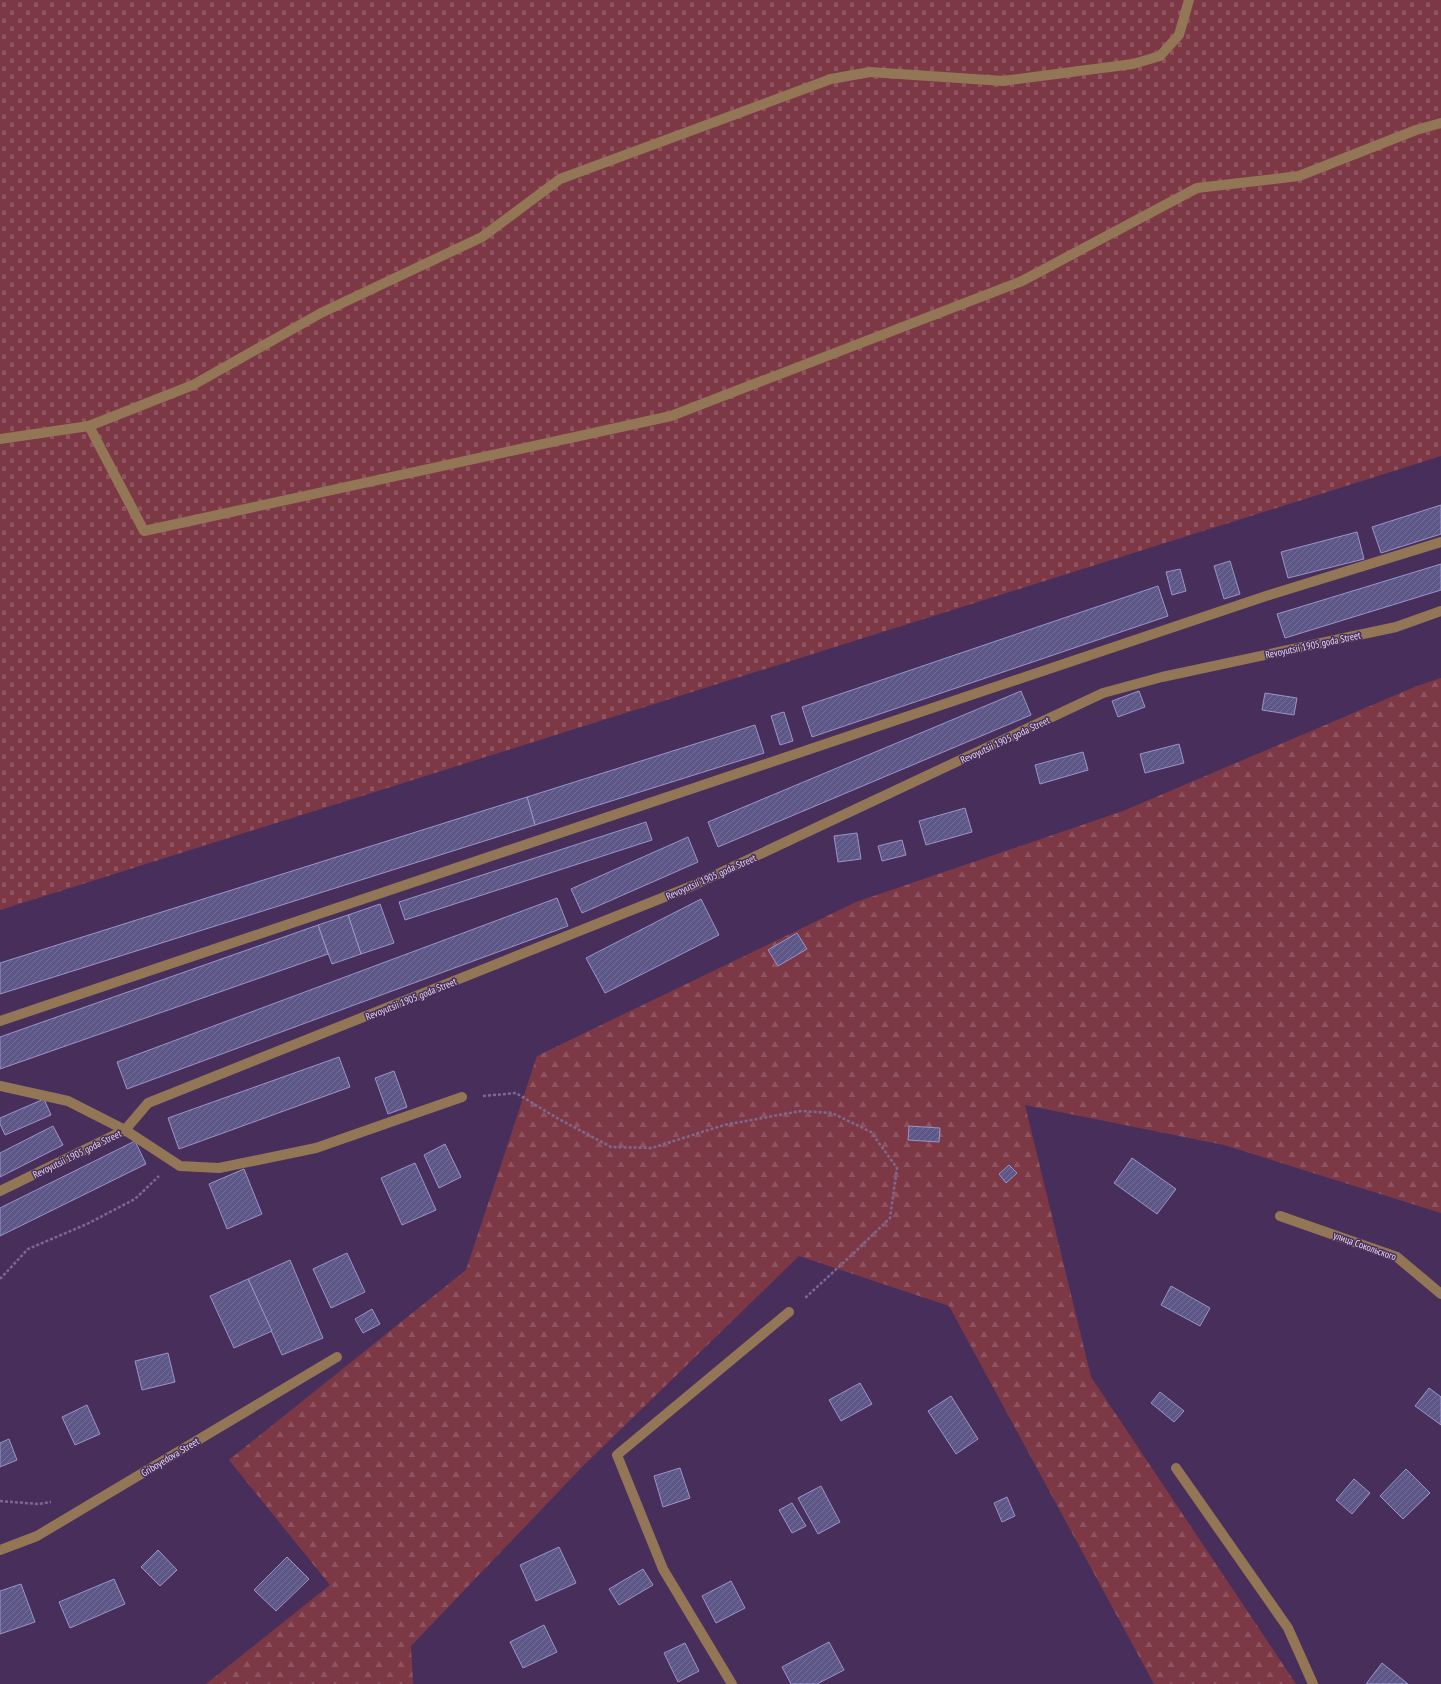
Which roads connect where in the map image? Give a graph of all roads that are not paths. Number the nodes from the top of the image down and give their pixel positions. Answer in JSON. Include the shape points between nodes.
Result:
{"nodes":[{"id":1,"x":1189,"y":0,"type":"edge"},
{"id":2,"x":1441,"y":123,"type":"edge"},
{"id":3,"x":89,"y":426,"type":"junction"},
{"id":4,"x":0,"y":438,"type":"edge"},
{"id":5,"x":1441,"y":542,"type":"edge"},
{"id":6,"x":1441,"y":611,"type":"edge"},
{"id":7,"x":0,"y":1021,"type":"edge"},
{"id":8,"x":0,"y":1086,"type":"edge"},
{"id":9,"x":462,"y":1097,"type":"road end"},
{"id":10,"x":126,"y":1130,"type":"junction"},
{"id":11,"x":0,"y":1191,"type":"edge"},
{"id":12,"x":1280,"y":1216,"type":"dead end"},
{"id":13,"x":1441,"y":1294,"type":"edge"},
{"id":14,"x":789,"y":1312,"type":"road end"},
{"id":15,"x":337,"y":1357,"type":"dead end"},
{"id":16,"x":1176,"y":1468,"type":"dead end"},
{"id":17,"x":0,"y":1550,"type":"edge"},
{"id":18,"x":732,"y":1684,"type":"edge"},
{"id":19,"x":1313,"y":1684,"type":"edge"}],
"edges":[{"from":1,"to":3,"type":"street","via":[[1179,35],[1160,56],[1133,64],[1003,81],[870,72],[831,79],[560,179],[482,237],[321,313],[193,385]]},
{"from":2,"to":3,"type":"street","via":[[1416,130],[1299,176],[1197,188],[1022,281],[672,416],[144,531]]},
{"from":3,"to":4,"type":"street"},
{"from":5,"to":7,"type":"street","via":[[1259,599]]},
{"from":6,"to":10,"type":"street","name":"Revoyutsii 1905 goda Street","via":[[1396,627],[1162,677],[1103,693],[692,886],[148,1104]]},
{"from":8,"to":10,"type":"street","via":[[68,1101]]},
{"from":9,"to":10,"type":"street","via":[[316,1148],[219,1168],[180,1166]]},
{"from":10,"to":11,"type":"street","name":"Revoyutsii 1905 goda Street"},
{"from":12,"to":13,"type":"street","name":"улица Сокольского","via":[[1397,1257]]},
{"from":14,"to":18,"type":"street","via":[[617,1455],[663,1569]]},
{"from":15,"to":17,"type":"street","name":"Griboyedova Street","via":[[37,1536]]},
{"from":16,"to":19,"type":"street","via":[[1288,1628]]}]}
